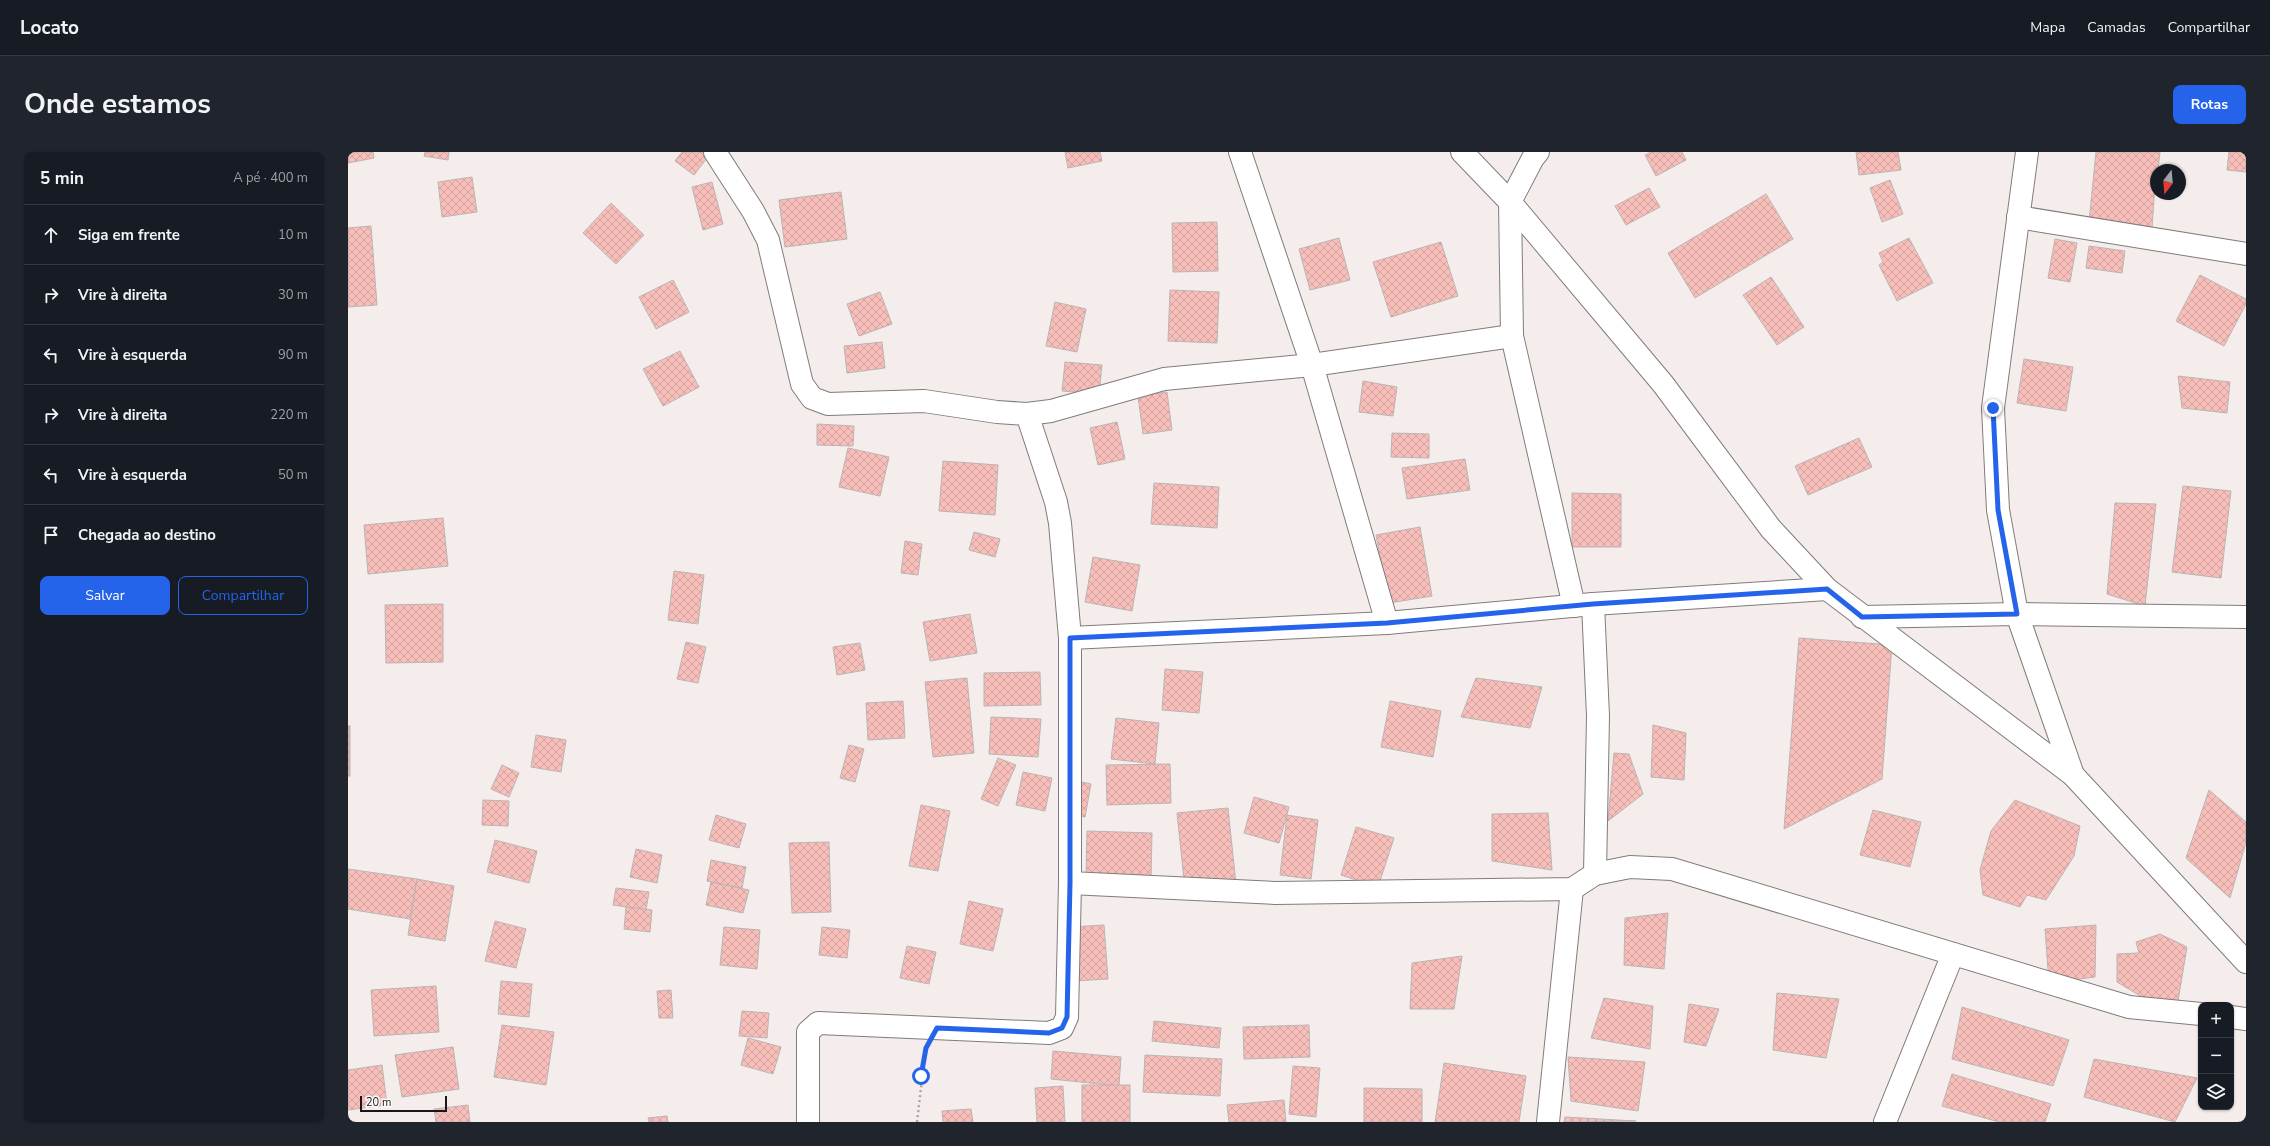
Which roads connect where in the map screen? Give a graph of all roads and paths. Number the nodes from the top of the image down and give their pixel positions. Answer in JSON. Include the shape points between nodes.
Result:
{"nodes":[{"id":1,"x":715,"y":152,"type":"edge"},
{"id":2,"x":1240,"y":152,"type":"edge"},
{"id":3,"x":1462,"y":152,"type":"edge"},
{"id":4,"x":1538,"y":152,"type":"edge"},
{"id":5,"x":2027,"y":152,"type":"edge"},
{"id":6,"x":1510,"y":202,"type":"junction"},
{"id":7,"x":2018,"y":217,"type":"junction"},
{"id":8,"x":2246,"y":254,"type":"edge"},
{"id":9,"x":1512,"y":336,"type":"junction"},
{"id":10,"x":1312,"y":365,"type":"junction"},
{"id":11,"x":1027,"y":414,"type":"junction"},
{"id":12,"x":1827,"y":589,"type":"junction"},
{"id":13,"x":1584,"y":605,"type":"junction"},
{"id":14,"x":2017,"y":614,"type":"junction"},
{"id":15,"x":1862,"y":617,"type":"junction"},
{"id":16,"x":2246,"y":617,"type":"edge"},
{"id":17,"x":1387,"y":623,"type":"junction"},
{"id":18,"x":1070,"y":638,"type":"junction"},
{"id":19,"x":2073,"y":775,"type":"junction"},
{"id":20,"x":1595,"y":874,"type":"junction"},
{"id":21,"x":1070,"y":883,"type":"junction"},
{"id":22,"x":1572,"y":889,"type":"junction"},
{"id":23,"x":1953,"y":954,"type":"junction"},
{"id":24,"x":2246,"y":962,"type":"edge"},
{"id":25,"x":2198,"y":1014,"type":"edge"},
{"id":26,"x":2234,"y":1017,"type":"edge"},
{"id":27,"x":2246,"y":1019,"type":"edge"},
{"id":28,"x":937,"y":1028,"type":"junction"},
{"id":29,"x":808,"y":1122,"type":"edge"},
{"id":30,"x":917,"y":1122,"type":"edge"},
{"id":31,"x":1548,"y":1122,"type":"edge"},
{"id":32,"x":1885,"y":1122,"type":"edge"}],
"edges":[{"from":1,"to":11,"type":"street","via":[[753,211],[768,240],[802,384],[812,398],[828,404],[924,401]]},
{"from":2,"to":10,"type":"street"},
{"from":3,"to":6,"type":"street"},
{"from":4,"to":6,"type":"street"},
{"from":5,"to":7,"type":"street"},
{"from":6,"to":9,"type":"street"},
{"from":6,"to":12,"type":"street","via":[[1663,384],[1770,529]]},
{"from":7,"to":8,"type":"street"},
{"from":7,"to":14,"type":"street","via":[[1993,408],[1998,510]]},
{"from":9,"to":10,"type":"street"},
{"from":9,"to":13,"type":"street"},
{"from":10,"to":11,"type":"street","via":[[1164,379],[1051,411]]},
{"from":10,"to":17,"type":"street"},
{"from":11,"to":18,"type":"street","via":[[1056,502]]},
{"from":12,"to":13,"type":"street"},
{"from":12,"to":15,"type":"street"},
{"from":13,"to":17,"type":"street"},
{"from":13,"to":20,"type":"street","via":[[1598,724]]},
{"from":14,"to":15,"type":"street"},
{"from":14,"to":16,"type":"street"},
{"from":14,"to":19,"type":"street"},
{"from":15,"to":19,"type":"street"},
{"from":17,"to":18,"type":"street"},
{"from":18,"to":21,"type":"street"},
{"from":19,"to":24,"type":"street"},
{"from":20,"to":22,"type":"street"},
{"from":20,"to":23,"type":"street","via":[[1630,867],[1672,869]]},
{"from":21,"to":22,"type":"street","via":[[1275,892]]},
{"from":21,"to":28,"type":"street","via":[[1067,1017],[1062,1028],[1049,1033]]},
{"from":22,"to":31,"type":"street"},
{"from":23,"to":25,"type":"street","via":[[2129,1007]]},
{"from":23,"to":32,"type":"street"},
{"from":26,"to":27,"type":"street"},
{"from":28,"to":29,"type":"street","via":[[818,1023],[808,1032]]},
{"from":28,"to":30,"type":"path","via":[[926,1048]]}]}
